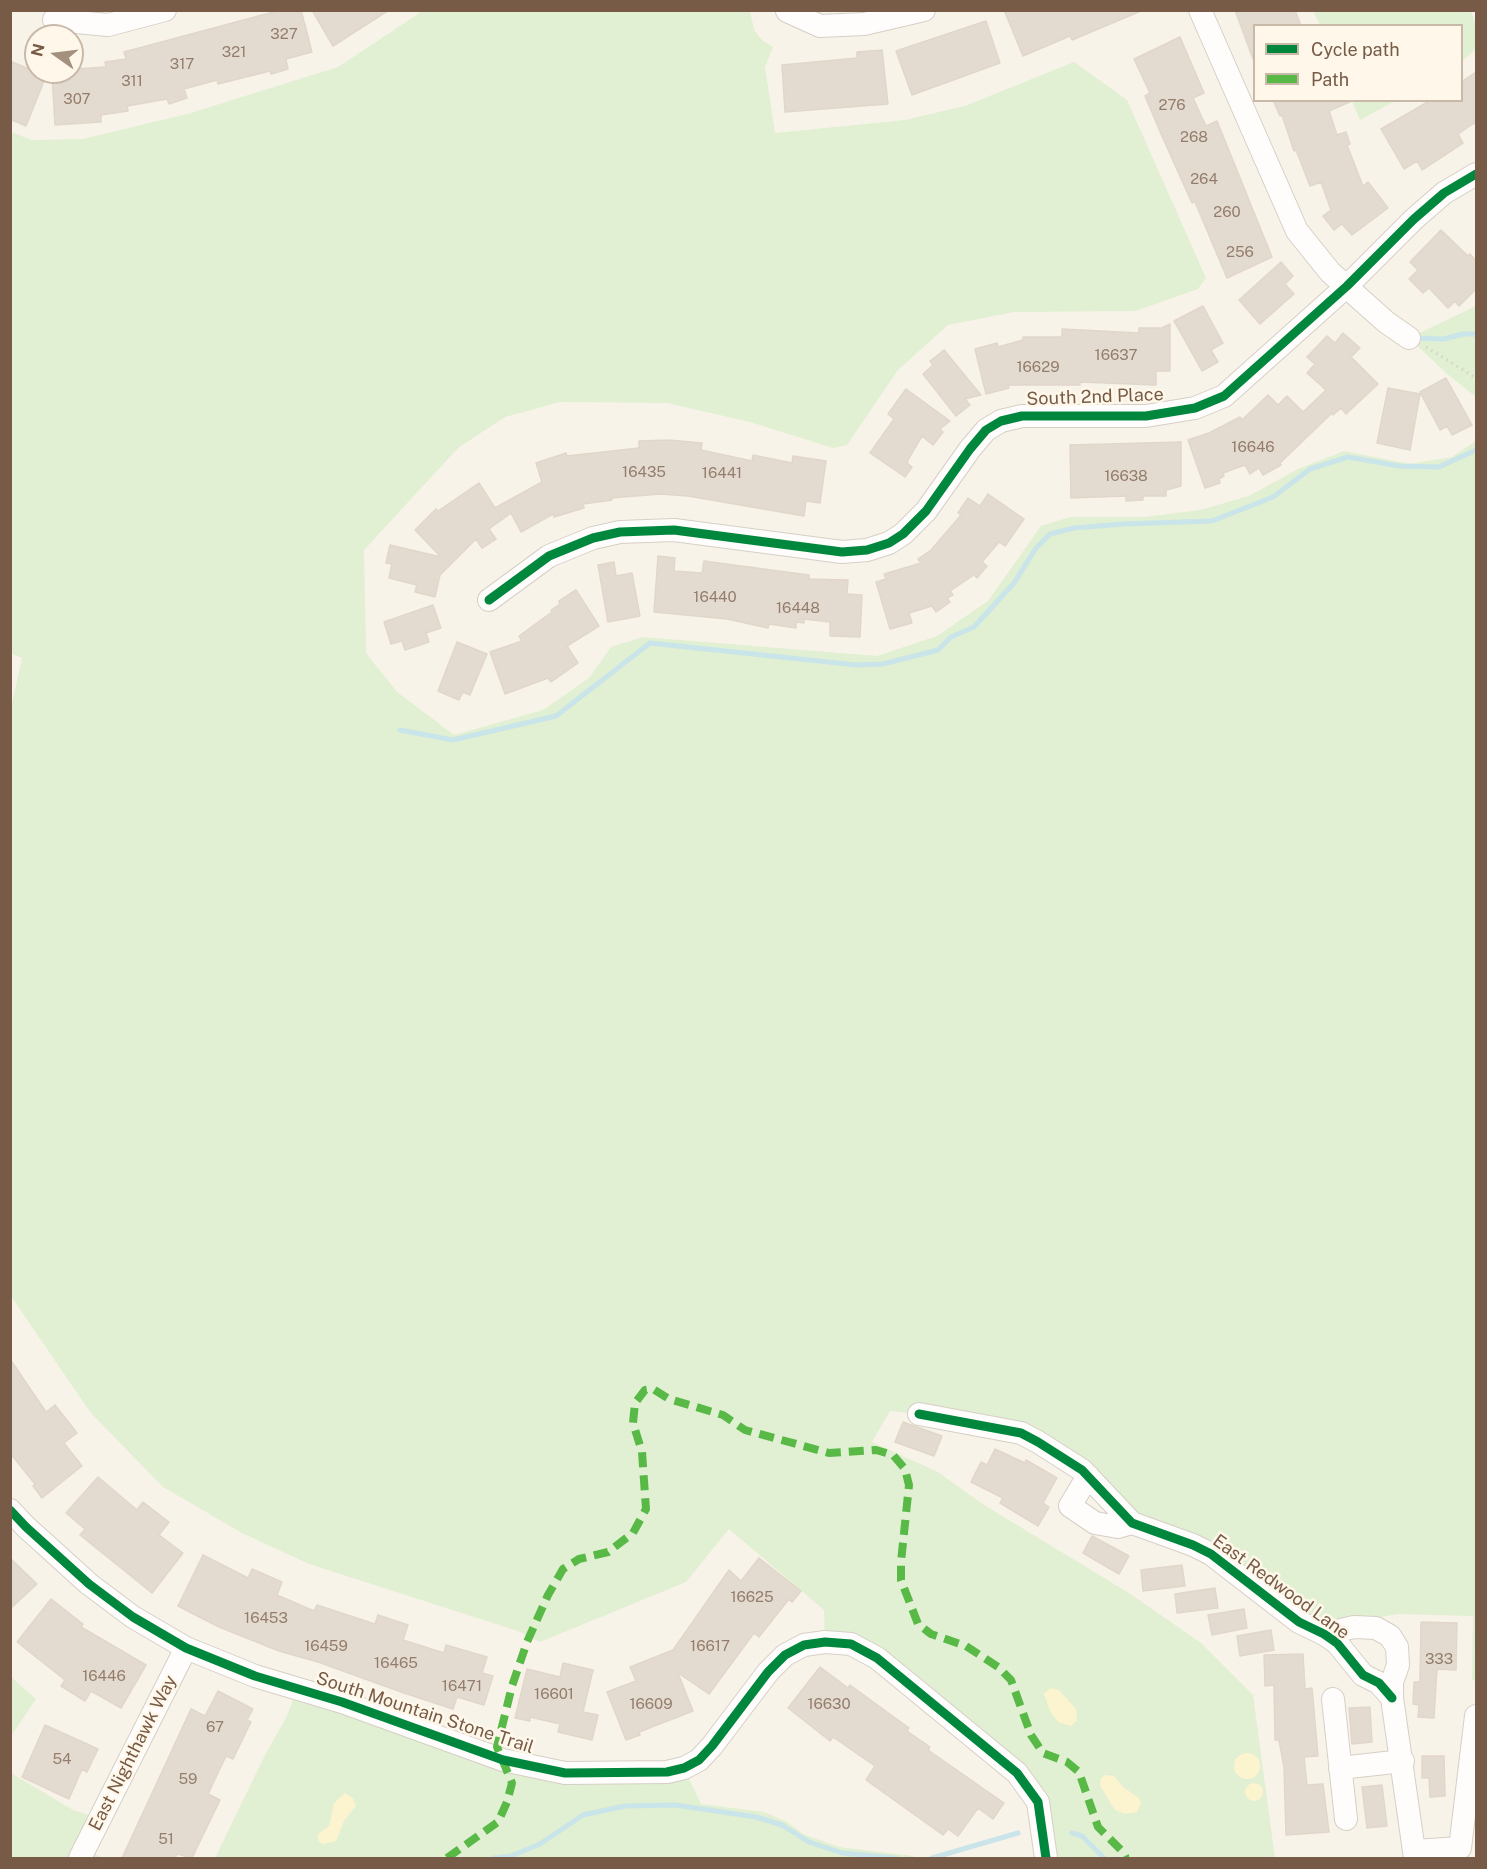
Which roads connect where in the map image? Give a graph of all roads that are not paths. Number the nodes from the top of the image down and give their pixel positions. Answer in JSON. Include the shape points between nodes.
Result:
{"nodes":[{"id":1,"x":165,"y":10,"type":"edge"},
{"id":2,"x":924,"y":10,"type":"edge"},
{"id":3,"x":1200,"y":10,"type":"edge"},
{"id":4,"x":787,"y":11,"type":"edge"},
{"id":5,"x":54,"y":20,"type":"dead end"},
{"id":6,"x":1476,"y":174,"type":"edge"},
{"id":7,"x":1347,"y":286,"type":"junction"},
{"id":8,"x":1409,"y":338,"type":"road end"},
{"id":9,"x":489,"y":600,"type":"dead end"},
{"id":10,"x":919,"y":1414,"type":"dead end"},
{"id":11,"x":1088,"y":1476,"type":"junction"},
{"id":12,"x":10,"y":1510,"type":"edge"},
{"id":13,"x":1132,"y":1523,"type":"junction"},
{"id":14,"x":1324,"y":1634,"type":"junction"},
{"id":15,"x":186,"y":1648,"type":"junction"},
{"id":16,"x":1392,"y":1698,"type":"junction"},
{"id":17,"x":1333,"y":1699,"type":"dead end"},
{"id":18,"x":1476,"y":1716,"type":"edge"},
{"id":19,"x":1403,"y":1761,"type":"junction"},
{"id":20,"x":1340,"y":1768,"type":"junction"},
{"id":21,"x":1346,"y":1819,"type":"dead end"},
{"id":22,"x":1415,"y":1855,"type":"edge"},
{"id":23,"x":80,"y":1858,"type":"edge"},
{"id":24,"x":1046,"y":1858,"type":"edge"}],
"edges":[{"from":1,"to":5,"type":"street","via":[[108,25]]},
{"from":2,"to":4,"type":"street","via":[[864,24],[820,26]]},
{"from":3,"to":7,"type":"street","via":[[1297,231],[1314,255]]},
{"from":6,"to":7,"type":"street","name":"South 2nd Place","via":[[1437,200]]},
{"from":7,"to":8,"type":"street"},
{"from":7,"to":9,"type":"street","name":"South 2nd Place","via":[[1224,396],[1195,408],[1146,416],[1022,416],[1001,421],[986,430],[970,448],[926,511],[889,543],[842,552],[674,530],[620,532],[549,556]]},
{"from":10,"to":11,"type":"street","name":"East Redwood Lane","via":[[1021,1432]]},
{"from":11,"to":13,"type":"street","name":"East Redwood Lane"},
{"from":11,"to":13,"type":"street","name":"East Redwood Lane","via":[[1070,1506],[1095,1523],[1118,1527]]},
{"from":12,"to":15,"type":"street","name":"South Mountain Stone Trail","via":[[88,1584],[133,1617]]},
{"from":13,"to":14,"type":"street","name":"East Redwood Lane","via":[[1211,1554],[1299,1622]]},
{"from":14,"to":16,"type":"street","name":"East Redwood Lane","via":[[1337,1643],[1363,1675],[1379,1683]]},
{"from":14,"to":16,"type":"street","name":"East Redwood Lane","via":[[1354,1627],[1376,1628],[1390,1636],[1397,1647],[1398,1665]]},
{"from":15,"to":23,"type":"street","name":"East Nighthawk Way"},
{"from":15,"to":24,"type":"street","name":"South Mountain Stone Trail","via":[[255,1676],[342,1702],[503,1760],[565,1773],[637,1773],[667,1772],[699,1760],[785,1655],[804,1645],[850,1644],[877,1658],[1017,1773],[1038,1802]]},
{"from":16,"to":19,"type":"street","name":"East Redwood Lane"},
{"from":17,"to":20,"type":"street"},
{"from":18,"to":22,"type":"street","via":[[1460,1848]]},
{"from":19,"to":20,"type":"street"},
{"from":19,"to":22,"type":"street","name":"East Redwood Lane"},
{"from":20,"to":21,"type":"street"}]}
